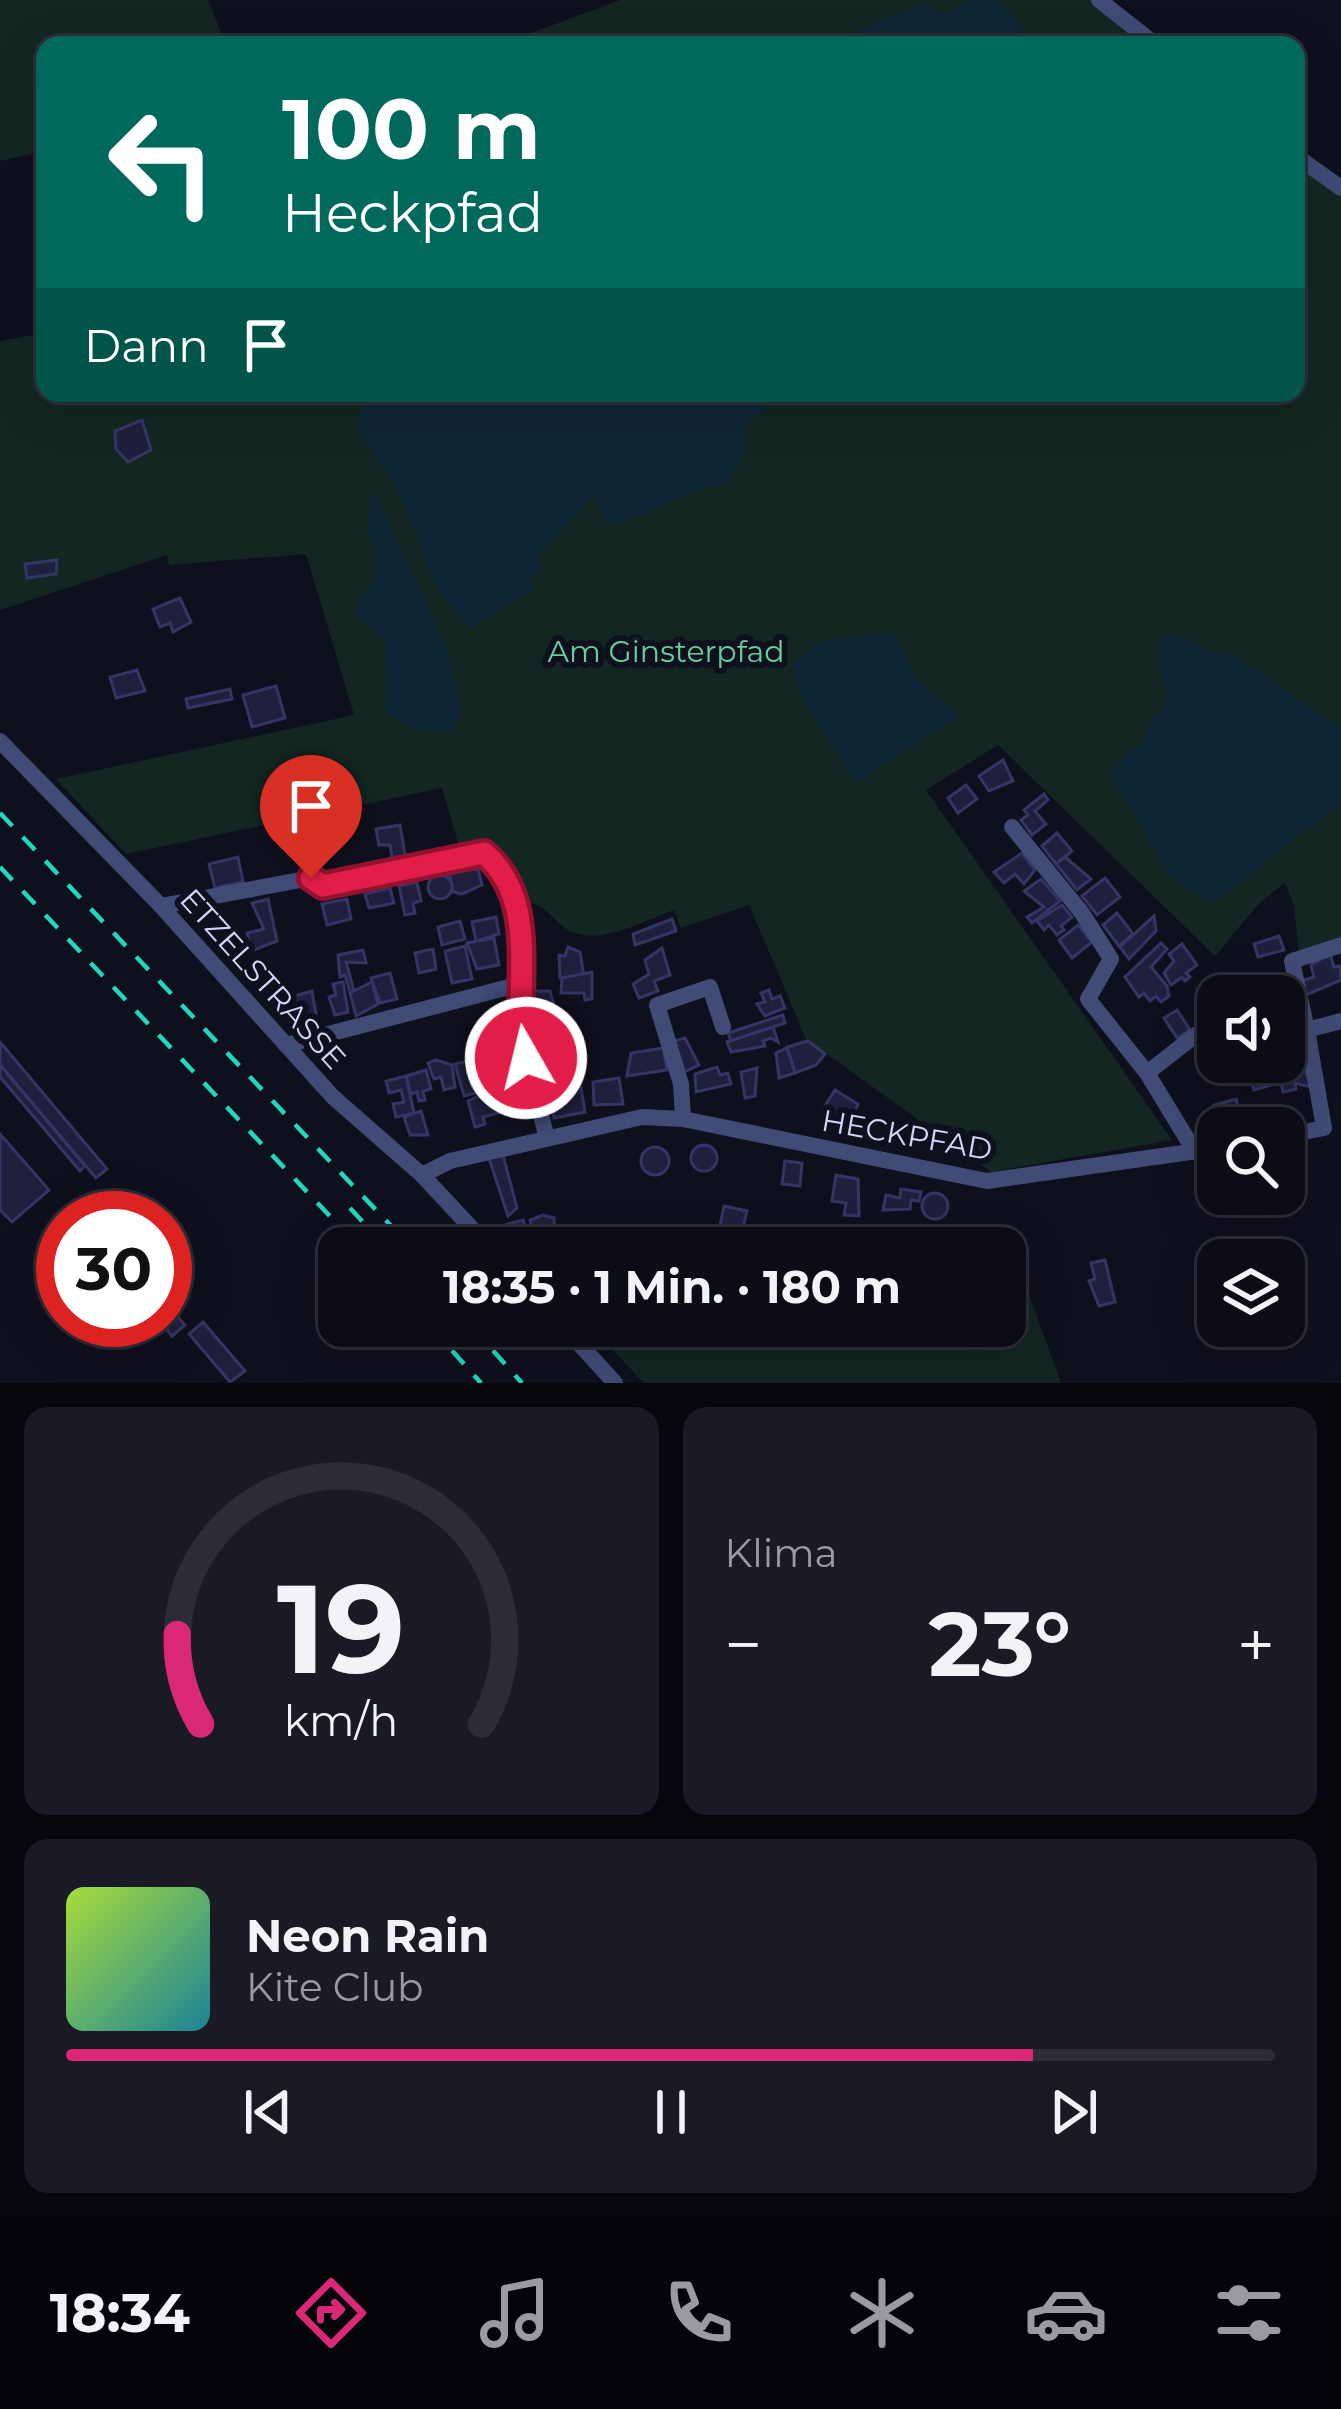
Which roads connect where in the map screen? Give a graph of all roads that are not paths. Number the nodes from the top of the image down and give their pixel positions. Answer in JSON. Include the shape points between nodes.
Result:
{"nodes":[{"id":1,"x":1099,"y":0,"type":"edge"},
{"id":2,"x":1145,"y":36,"type":"edge"},
{"id":3,"x":1305,"y":162,"type":"edge"},
{"id":4,"x":1341,"y":188,"type":"edge"},
{"id":5,"x":0,"y":741,"type":"edge"},
{"id":6,"x":1012,"y":827,"type":"dead end"},
{"id":7,"x":161,"y":906,"type":"junction"},
{"id":8,"x":1341,"y":946,"type":"edge"},
{"id":9,"x":520,"y":984,"type":"junction"},
{"id":10,"x":1341,"y":1022,"type":"edge"},
{"id":11,"x":723,"y":1027,"type":"dead end"},
{"id":12,"x":1307,"y":1030,"type":"junction"},
{"id":13,"x":1197,"y":1034,"type":"dead end"},
{"id":14,"x":286,"y":1045,"type":"junction"},
{"id":15,"x":1147,"y":1073,"type":"junction"},
{"id":16,"x":683,"y":1119,"type":"junction"},
{"id":17,"x":1305,"y":1132,"type":"edge"},
{"id":18,"x":547,"y":1138,"type":"junction"},
{"id":19,"x":1195,"y":1152,"type":"joint"},
{"id":20,"x":422,"y":1175,"type":"junction"},
{"id":21,"x":470,"y":1227,"type":"edge"},
{"id":22,"x":582,"y":1347,"type":"edge"},
{"id":23,"x":615,"y":1383,"type":"edge"}],
"edges":[{"from":1,"to":2,"type":"street"},
{"from":3,"to":4,"type":"street"},
{"from":5,"to":7,"type":"street","name":"ETZELSTRASSE"},
{"from":6,"to":15,"type":"street","via":[[1111,958],[1088,999]]},
{"from":7,"to":9,"type":"street","via":[[311,878],[323,886],[484,853],[517,908]]},
{"from":7,"to":14,"type":"street","name":"ETZELSTRASSE"},
{"from":8,"to":12,"type":"street","via":[[1292,961]]},
{"from":9,"to":14,"type":"street"},
{"from":9,"to":18,"type":"street","via":[[520,1033]]},
{"from":10,"to":12,"type":"street"},
{"from":11,"to":16,"type":"street","via":[[710,987],[657,1005]]},
{"from":12,"to":17,"type":"street","via":[[1324,1128]]},
{"from":13,"to":15,"type":"street"},
{"from":14,"to":20,"type":"street","name":"ETZELSTRASSE"},
{"from":15,"to":19,"type":"street"},
{"from":16,"to":18,"type":"street","name":"HECKPFAD","via":[[642,1117]]},
{"from":16,"to":19,"type":"street","name":"HECKPFAD","via":[[987,1181]]},
{"from":18,"to":20,"type":"street","name":"HECKPFAD"},
{"from":20,"to":21,"type":"street","name":"ETZELSTRASSE"},
{"from":22,"to":23,"type":"street"}]}
